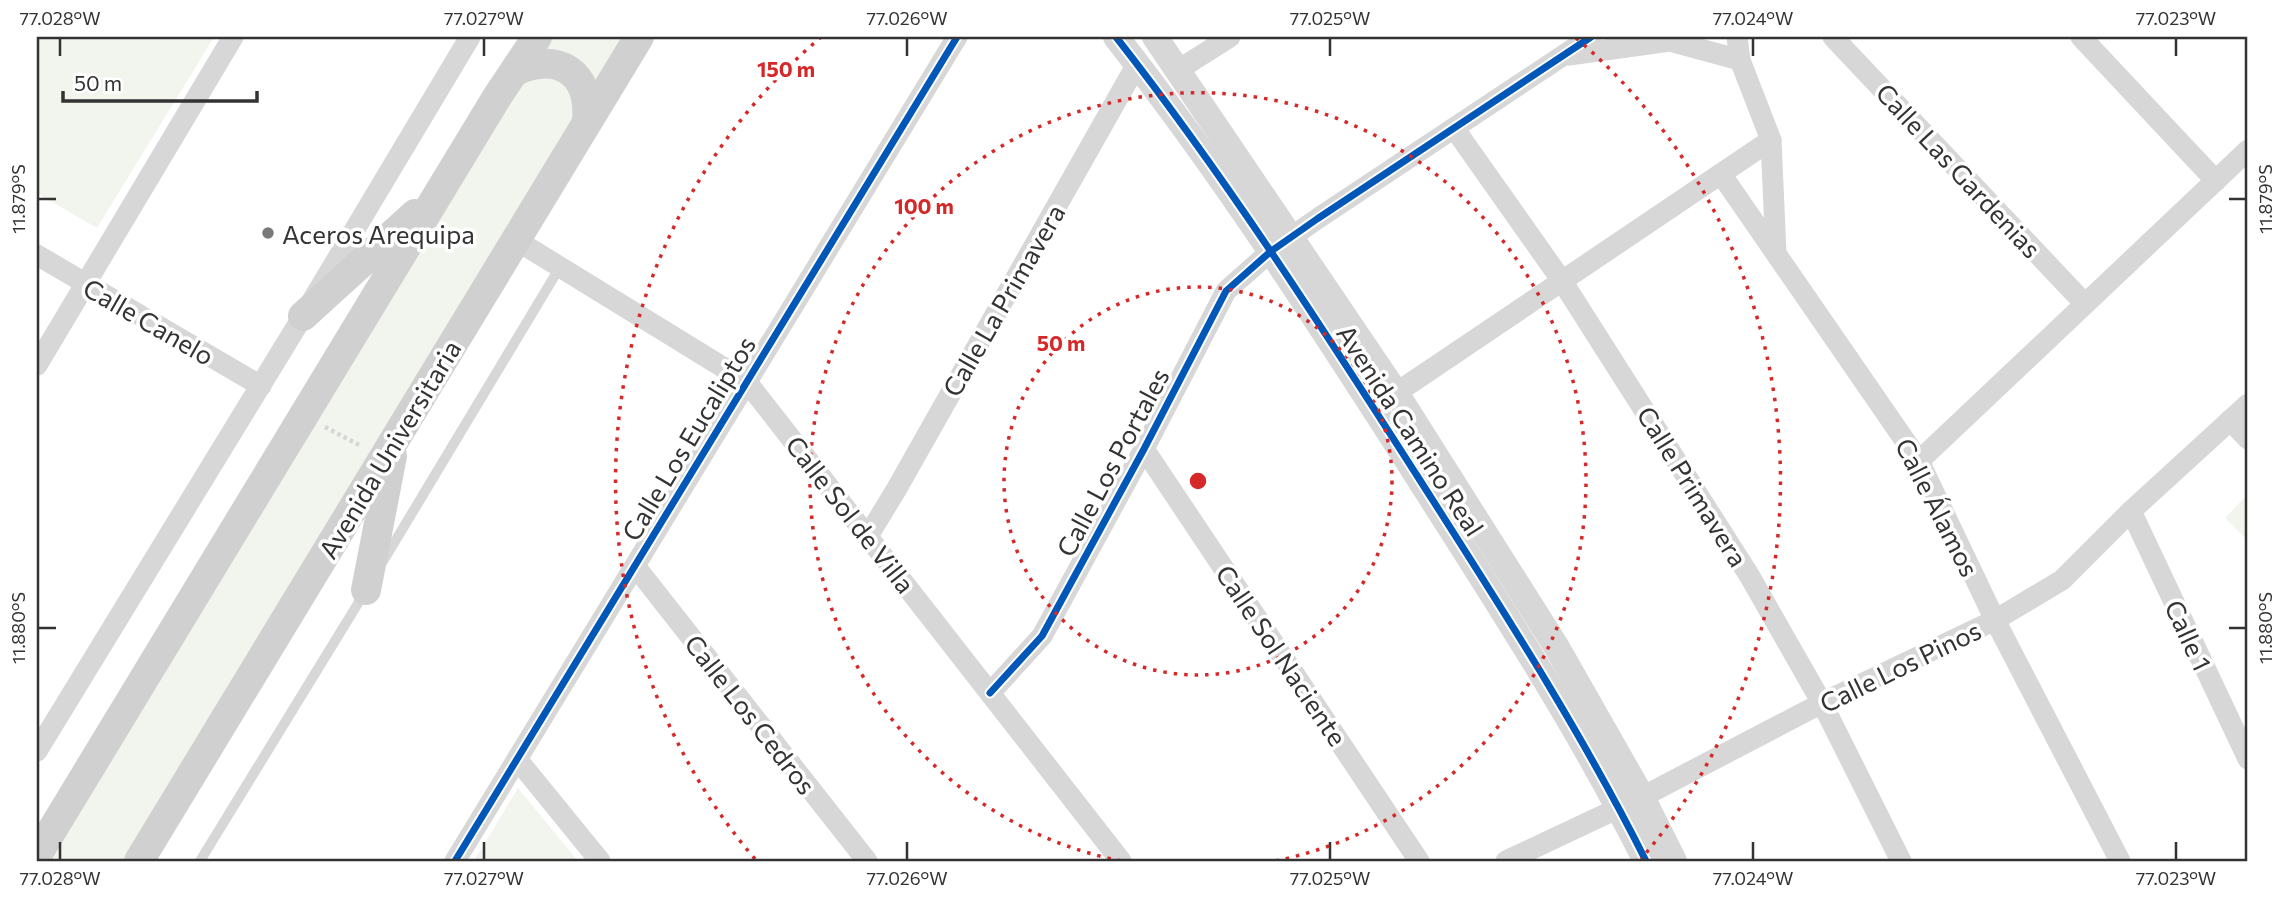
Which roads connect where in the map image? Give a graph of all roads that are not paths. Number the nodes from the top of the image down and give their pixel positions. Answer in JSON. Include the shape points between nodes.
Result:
{"nodes":[{"id":1,"x":233,"y":37,"type":"edge"},
{"id":2,"x":470,"y":37,"type":"edge"},
{"id":3,"x":537,"y":37,"type":"edge"},
{"id":4,"x":639,"y":37,"type":"edge"},
{"id":5,"x":957,"y":37,"type":"edge"},
{"id":6,"x":1116,"y":37,"type":"edge"},
{"id":7,"x":1154,"y":37,"type":"edge"},
{"id":8,"x":1230,"y":37,"type":"edge"},
{"id":9,"x":1591,"y":37,"type":"edge"},
{"id":10,"x":1737,"y":37,"type":"edge"},
{"id":11,"x":1833,"y":37,"type":"edge"},
{"id":12,"x":2081,"y":37,"type":"edge"},
{"id":13,"x":1563,"y":55,"type":"junction"},
{"id":14,"x":1740,"y":61,"type":"junction"},
{"id":15,"x":1137,"y":64,"type":"junction"},
{"id":16,"x":1178,"y":69,"type":"junction"},
{"id":17,"x":515,"y":71,"type":"junction"},
{"id":18,"x":587,"y":121,"type":"junction"},
{"id":19,"x":1454,"y":128,"type":"junction"},
{"id":20,"x":1771,"y":140,"type":"junction"},
{"id":21,"x":2248,"y":150,"type":"edge"},
{"id":22,"x":1721,"y":174,"type":"junction"},
{"id":23,"x":2216,"y":181,"type":"junction"},
{"id":24,"x":439,"y":193,"type":"junction"},
{"id":25,"x":516,"y":240,"type":"junction"},
{"id":26,"x":1281,"y":245,"type":"junction"},
{"id":27,"x":1776,"y":253,"type":"junction"},
{"id":28,"x":37,"y":256,"type":"edge"},
{"id":29,"x":560,"y":267,"type":"junction"},
{"id":30,"x":1562,"y":281,"type":"junction"},
{"id":31,"x":85,"y":284,"type":"junction"},
{"id":32,"x":2085,"y":304,"type":"junction"},
{"id":33,"x":303,"y":316,"type":"junction"},
{"id":34,"x":37,"y":365,"type":"edge"},
{"id":35,"x":747,"y":382,"type":"junction"},
{"id":36,"x":261,"y":386,"type":"junction"},
{"id":37,"x":1396,"y":393,"type":"junction"},
{"id":38,"x":2248,"y":404,"type":"edge"},
{"id":39,"x":2230,"y":420,"type":"junction"},
{"id":40,"x":2248,"y":439,"type":"edge"},
{"id":41,"x":390,"y":447,"type":"junction"},
{"id":42,"x":1144,"y":449,"type":"junction"},
{"id":43,"x":1919,"y":461,"type":"junction"},
{"id":44,"x":2131,"y":511,"type":"junction"},
{"id":45,"x":868,"y":536,"type":"junction"},
{"id":46,"x":635,"y":566,"type":"junction"},
{"id":47,"x":366,"y":590,"type":"junction"},
{"id":48,"x":1995,"y":620,"type":"junction"},
{"id":49,"x":990,"y":693,"type":"junction"},
{"id":50,"x":1822,"y":703,"type":"junction"},
{"id":51,"x":2246,"y":746,"type":"edge"},
{"id":52,"x":37,"y":751,"type":"edge"},
{"id":53,"x":517,"y":759,"type":"junction"},
{"id":54,"x":1631,"y":802,"type":"junction"},
{"id":55,"x":37,"y":855,"type":"edge"},
{"id":56,"x":139,"y":861,"type":"edge"},
{"id":57,"x":200,"y":861,"type":"edge"},
{"id":58,"x":454,"y":861,"type":"edge"},
{"id":59,"x":600,"y":861,"type":"edge"},
{"id":60,"x":867,"y":861,"type":"edge"},
{"id":61,"x":1121,"y":861,"type":"edge"},
{"id":62,"x":1419,"y":861,"type":"edge"},
{"id":63,"x":1506,"y":861,"type":"edge"},
{"id":64,"x":1646,"y":861,"type":"edge"},
{"id":65,"x":1674,"y":861,"type":"edge"},
{"id":66,"x":1900,"y":861,"type":"edge"},
{"id":67,"x":2120,"y":861,"type":"edge"}],
"edges":[{"from":1,"to":31,"type":"street"},
{"from":2,"to":33,"type":"street"},
{"from":3,"to":17,"type":"main road"},
{"from":4,"to":18,"type":"main road","name":"Avenida Universitaria"},
{"from":5,"to":35,"type":"street","name":"Calle Los Eucaliptos"},
{"from":6,"to":15,"type":"street","name":"Avenida Camino Real"},
{"from":7,"to":16,"type":"street","name":"Avenida Camino Real"},
{"from":8,"to":16,"type":"street"},
{"from":9,"to":13,"type":"street","name":"Calle Los Portales"},
{"from":10,"to":14,"type":"street"},
{"from":11,"to":32,"type":"street","name":"Calle Las Gardenias"},
{"from":12,"to":23,"type":"street"},
{"from":13,"to":14,"type":"street","via":[[1670,41]]},
{"from":13,"to":19,"type":"street","name":"Calle Los Portales"},
{"from":14,"to":20,"type":"street"},
{"from":15,"to":26,"type":"street","name":"Avenida Camino Real"},
{"from":15,"to":45,"type":"street","name":"Calle La Primavera"},
{"from":16,"to":26,"type":"street","name":"Avenida Camino Real"},
{"from":17,"to":18,"type":"main road","via":[[533,63],[552,63],[569,70],[583,84],[589,102]]},
{"from":17,"to":24,"type":"main road"},
{"from":18,"to":25,"type":"main road","name":"Avenida Universitaria"},
{"from":19,"to":26,"type":"street","name":"Calle Los Portales"},
{"from":19,"to":30,"type":"street","name":"Calle Primavera"},
{"from":20,"to":22,"type":"street"},
{"from":20,"to":27,"type":"street"},
{"from":21,"to":23,"type":"street"},
{"from":22,"to":27,"type":"street","name":"Calle Álamos"},
{"from":22,"to":30,"type":"street"},
{"from":23,"to":32,"type":"street"},
{"from":24,"to":33,"type":"main road"},
{"from":24,"to":55,"type":"main road"},
{"from":25,"to":29,"type":"street","name":"Calle Sol de Villa"},
{"from":25,"to":41,"type":"main road","name":"Avenida Universitaria"},
{"from":26,"to":37,"type":"street","name":"Avenida Camino Real"},
{"from":26,"to":42,"type":"street","name":"Calle Los Portales","via":[[1226,291]]},
{"from":26,"to":54,"type":"street","name":"Avenida Camino Real","via":[[1535,662]]},
{"from":27,"to":43,"type":"street","name":"Calle Álamos"},
{"from":28,"to":31,"type":"street","name":"Calle Canelo"},
{"from":29,"to":35,"type":"street","name":"Calle Sol de Villa"},
{"from":29,"to":47,"type":"lane","name":"Avenida Universitaria"},
{"from":30,"to":37,"type":"street"},
{"from":30,"to":50,"type":"street","name":"Calle Primavera","via":[[1749,575]]},
{"from":31,"to":34,"type":"street"},
{"from":31,"to":36,"type":"street","name":"Calle Canelo"},
{"from":32,"to":43,"type":"street"},
{"from":33,"to":36,"type":"street"},
{"from":35,"to":45,"type":"street","name":"Calle Sol de Villa"},
{"from":35,"to":46,"type":"street","name":"Calle Los Eucaliptos"},
{"from":36,"to":52,"type":"street"},
{"from":37,"to":54,"type":"street","name":"Avenida Camino Real","via":[[1556,646]]},
{"from":38,"to":39,"type":"street","name":"Calle Los Pinos"},
{"from":39,"to":40,"type":"street"},
{"from":39,"to":44,"type":"street","name":"Calle Los Pinos"},
{"from":41,"to":47,"type":"main road"},
{"from":41,"to":56,"type":"main road","name":"Avenida Universitaria"},
{"from":42,"to":49,"type":"street","name":"Calle Los Portales","via":[[1042,636]]},
{"from":42,"to":62,"type":"street","name":"Calle Sol Naciente"},
{"from":43,"to":48,"type":"street","name":"Calle Álamos"},
{"from":44,"to":48,"type":"street","name":"Calle Los Pinos","via":[[2062,580]]},
{"from":44,"to":51,"type":"street","name":"Calle 1"},
{"from":45,"to":49,"type":"street","name":"Calle Sol de Villa"},
{"from":46,"to":53,"type":"street","name":"Calle Los Eucaliptos"},
{"from":46,"to":60,"type":"street","name":"Calle Los Cedros"},
{"from":47,"to":57,"type":"lane","name":"Avenida Universitaria"},
{"from":48,"to":50,"type":"street","name":"Calle Los Pinos"},
{"from":48,"to":67,"type":"street","name":"Calle Álamos"},
{"from":49,"to":61,"type":"street","name":"Calle Sol de Villa"},
{"from":50,"to":54,"type":"street","name":"Calle Los Pinos"},
{"from":50,"to":66,"type":"street","name":"Calle Primavera"},
{"from":53,"to":58,"type":"street","name":"Calle Los Eucaliptos"},
{"from":53,"to":59,"type":"street"},
{"from":54,"to":63,"type":"street","name":"Calle Los Pinos"},
{"from":54,"to":64,"type":"street","name":"Avenida Camino Real"},
{"from":54,"to":65,"type":"street","name":"Avenida Camino Real"}]}
